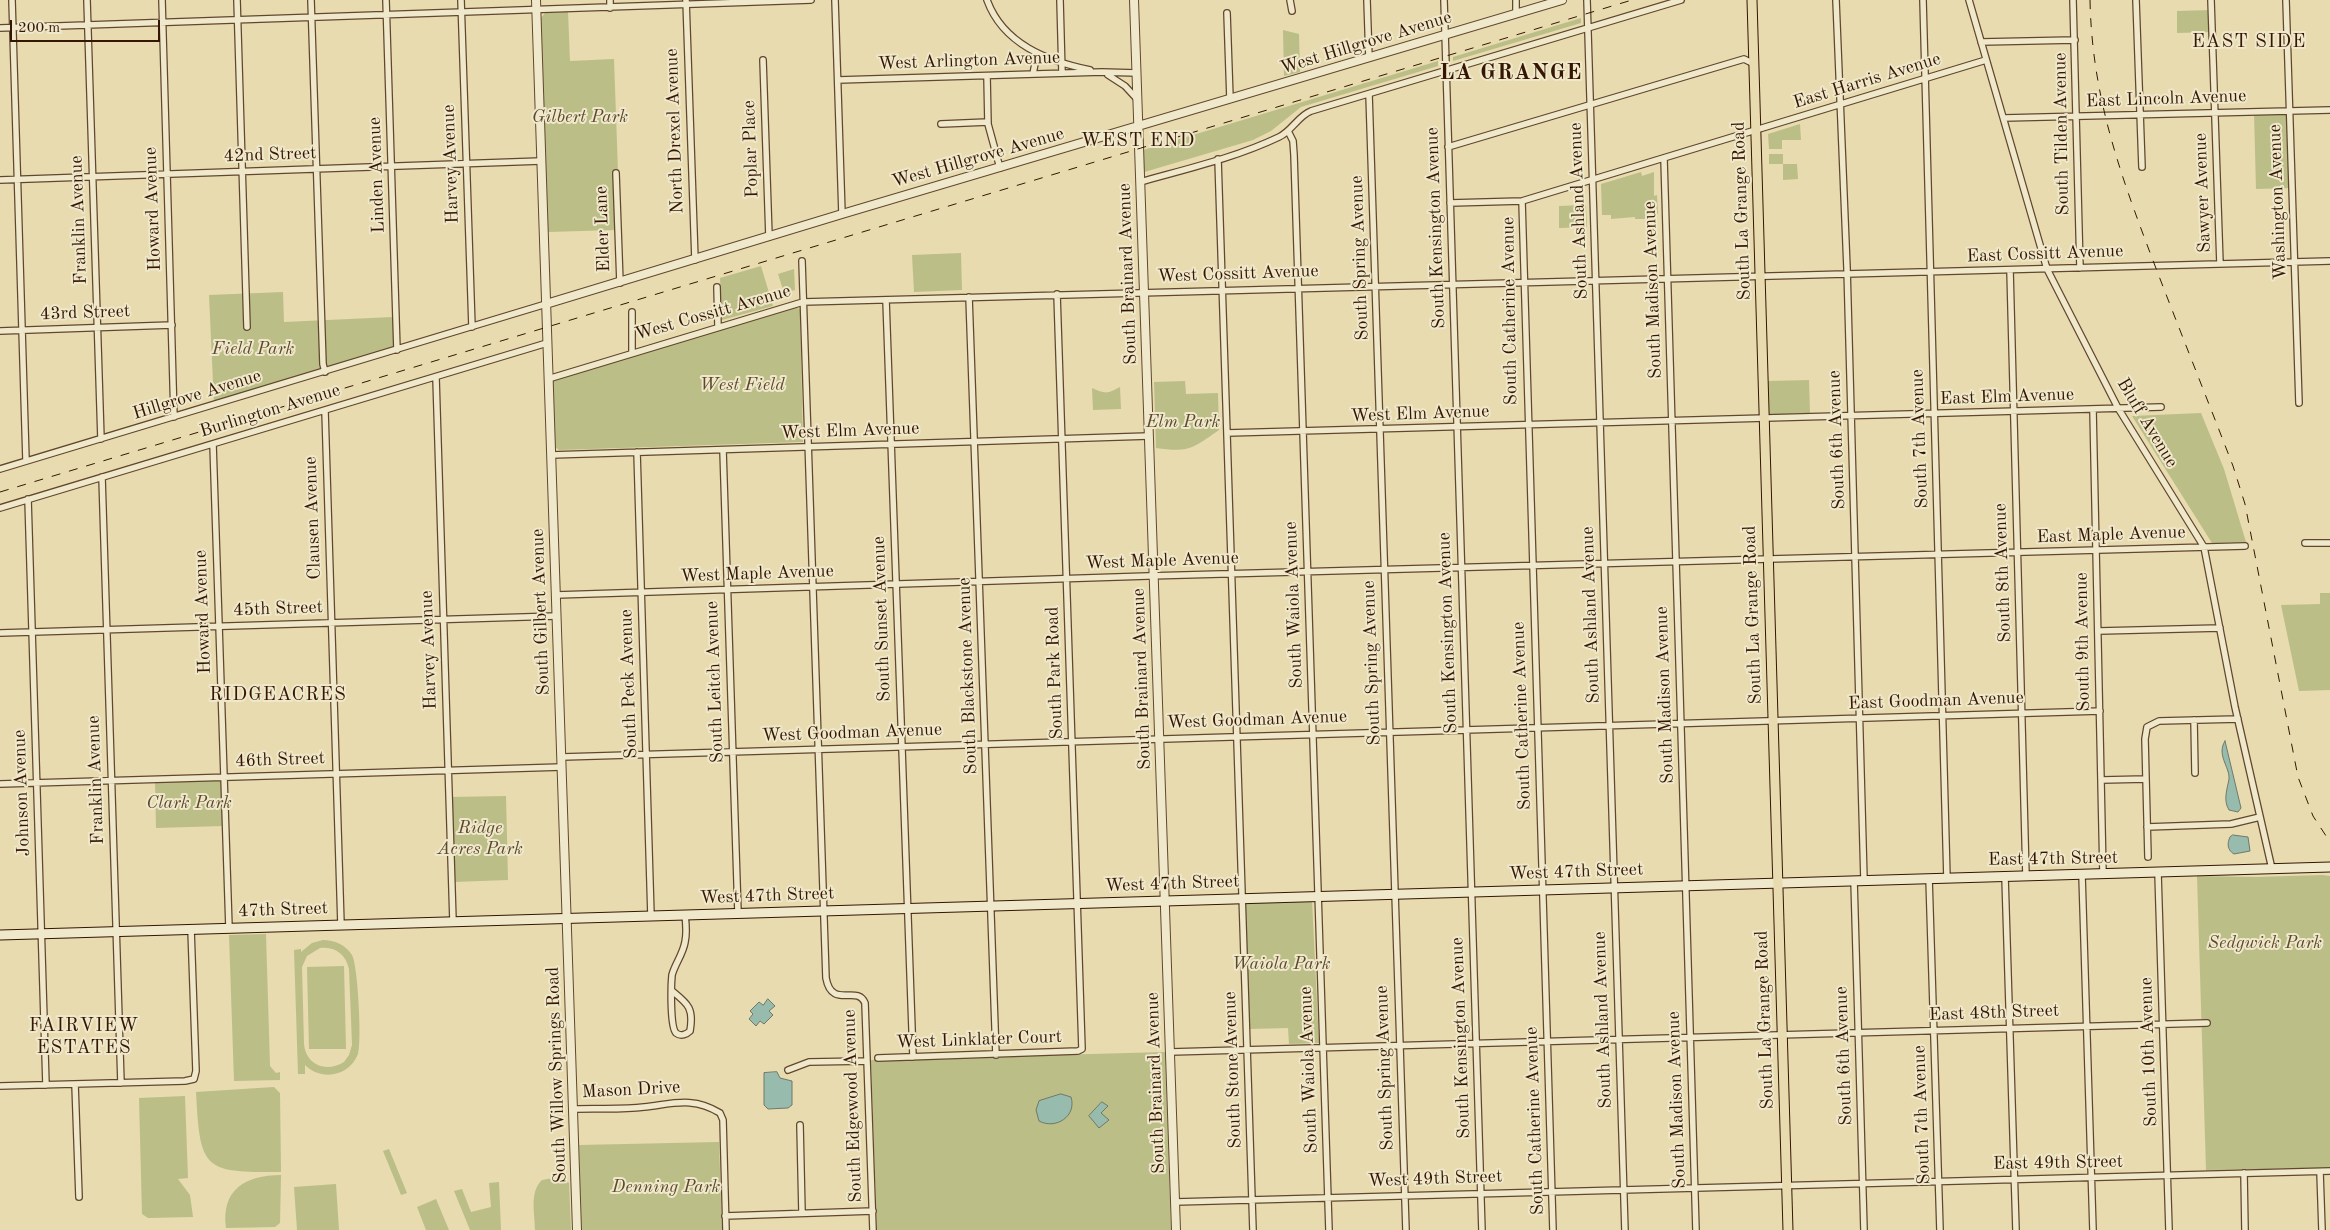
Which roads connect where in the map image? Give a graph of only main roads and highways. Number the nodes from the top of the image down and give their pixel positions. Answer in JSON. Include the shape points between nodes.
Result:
{"nodes":[{"id":1,"x":1752,"y":0,"type":"edge"},
{"id":2,"x":2329,"y":868,"type":"edge"},
{"id":3,"x":1777,"y":882,"type":"junction"},
{"id":4,"x":567,"y":919,"type":"joint"},
{"id":5,"x":0,"y":935,"type":"edge"},
{"id":6,"x":1788,"y":1230,"type":"edge"}],
"edges":[{"from":1,"to":3,"type":"main road","name":"South La Grange Road"},
{"from":2,"to":3,"type":"main road","name":"East 47th Street"},
{"from":3,"to":4,"type":"main road","name":"West 47th Street"},
{"from":3,"to":6,"type":"main road","name":"South La Grange Road"},
{"from":4,"to":5,"type":"main road","name":"47th Street"}]}
